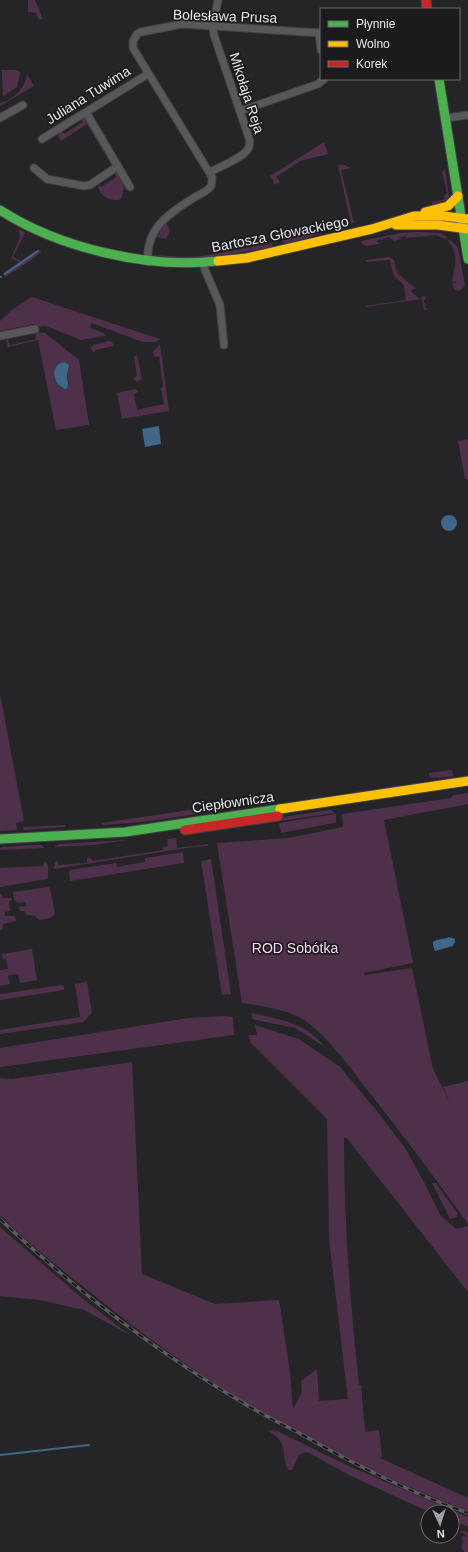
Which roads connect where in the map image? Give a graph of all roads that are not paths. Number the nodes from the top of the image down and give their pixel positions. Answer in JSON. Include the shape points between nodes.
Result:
{"nodes":[{"id":1,"x":218,"y":0,"type":"edge"},
{"id":2,"x":213,"y":26,"type":"junction"},
{"id":3,"x":320,"y":33,"type":"edge"},
{"id":4,"x":148,"y":74,"type":"junction"},
{"id":5,"x":323,"y":80,"type":"edge"},
{"id":6,"x":439,"y":80,"type":"edge"},
{"id":7,"x":23,"y":105,"type":"dead end"},
{"id":8,"x":240,"y":111,"type":"junction"},
{"id":9,"x":86,"y":112,"type":"junction"},
{"id":10,"x":468,"y":115,"type":"edge"},
{"id":11,"x":0,"y":118,"type":"edge"},
{"id":12,"x":446,"y":118,"type":"junction"},
{"id":13,"x":42,"y":139,"type":"dead end"},
{"id":14,"x":118,"y":166,"type":"junction"},
{"id":15,"x":34,"y":168,"type":"dead end"},
{"id":16,"x":210,"y":172,"type":"junction"},
{"id":17,"x":130,"y":187,"type":"dead end"},
{"id":18,"x":458,"y":196,"type":"junction"},
{"id":19,"x":0,"y":210,"type":"edge"},
{"id":20,"x":0,"y":215,"type":"edge"},
{"id":21,"x":414,"y":216,"type":"junction"},
{"id":22,"x":14,"y":219,"type":"junction"},
{"id":23,"x":465,"y":219,"type":"edge"},
{"id":24,"x":390,"y":225,"type":"junction"},
{"id":25,"x":466,"y":228,"type":"edge"},
{"id":26,"x":468,"y":259,"type":"edge"},
{"id":27,"x":148,"y":261,"type":"junction"},
{"id":28,"x":204,"y":263,"type":"junction"},
{"id":29,"x":35,"y":329,"type":"dead end"},
{"id":30,"x":0,"y":336,"type":"edge"},
{"id":31,"x":224,"y":345,"type":"dead end"},
{"id":32,"x":468,"y":781,"type":"edge"},
{"id":33,"x":468,"y":788,"type":"edge"},
{"id":34,"x":0,"y":839,"type":"edge"},
{"id":35,"x":0,"y":846,"type":"edge"}],
"edges":[{"from":1,"to":2,"type":"street","name":"Mikołaja Reja"},
{"from":2,"to":3,"type":"street","name":"Bolesława Prusa"},
{"from":2,"to":4,"type":"street","name":"Bolesława Prusa","via":[[182,24],[137,34],[133,48]]},
{"from":2,"to":8,"type":"street","name":"Mikołaja Reja"},
{"from":4,"to":9,"type":"street","name":"Juliana Tuwima"},
{"from":4,"to":16,"type":"street"},
{"from":5,"to":8,"type":"street","via":[[318,84]]},
{"from":6,"to":12,"type":"main road"},
{"from":7,"to":11,"type":"street"},
{"from":8,"to":16,"type":"street","name":"Mikołaja Reja","via":[[249,138],[249,147],[242,156]]},
{"from":9,"to":13,"type":"street","name":"Juliana Tuwima"},
{"from":9,"to":14,"type":"street"},
{"from":10,"to":12,"type":"street"},
{"from":12,"to":18,"type":"main road"},
{"from":14,"to":15,"type":"street","via":[[84,186],[47,179]]},
{"from":14,"to":17,"type":"street"},
{"from":16,"to":27,"type":"street","via":[[212,181],[209,188],[176,208],[158,225],[150,243]]},
{"from":18,"to":21,"type":"main road","via":[[448,206]]},
{"from":18,"to":23,"type":"main road"},
{"from":19,"to":22,"type":"main road","name":"Bartosza Głowackiego"},
{"from":20,"to":22,"type":"main road","name":"Bartosza Głowackiego"},
{"from":21,"to":23,"type":"main road","name":"Bartosza Głowackiego"},
{"from":21,"to":24,"type":"main road","name":"Bartosza Głowackiego"},
{"from":22,"to":27,"type":"main road","name":"Bartosza Głowackiego","via":[[79,246]]},
{"from":23,"to":25,"type":"main road"},
{"from":24,"to":25,"type":"main road","name":"Bartosza Głowackiego","via":[[424,224]]},
{"from":24,"to":28,"type":"main road","name":"Bartosza Głowackiego","via":[[247,258]]},
{"from":25,"to":26,"type":"main road"},
{"from":27,"to":28,"type":"main road","name":"Bartosza Głowackiego"},
{"from":28,"to":31,"type":"street","via":[[220,305]]},
{"from":29,"to":30,"type":"street"},
{"from":32,"to":34,"type":"main road","name":"Ciepłownicza","via":[[125,832]]},
{"from":33,"to":35,"type":"main road","name":"Ciepłownicza","via":[[136,837]]}]}
